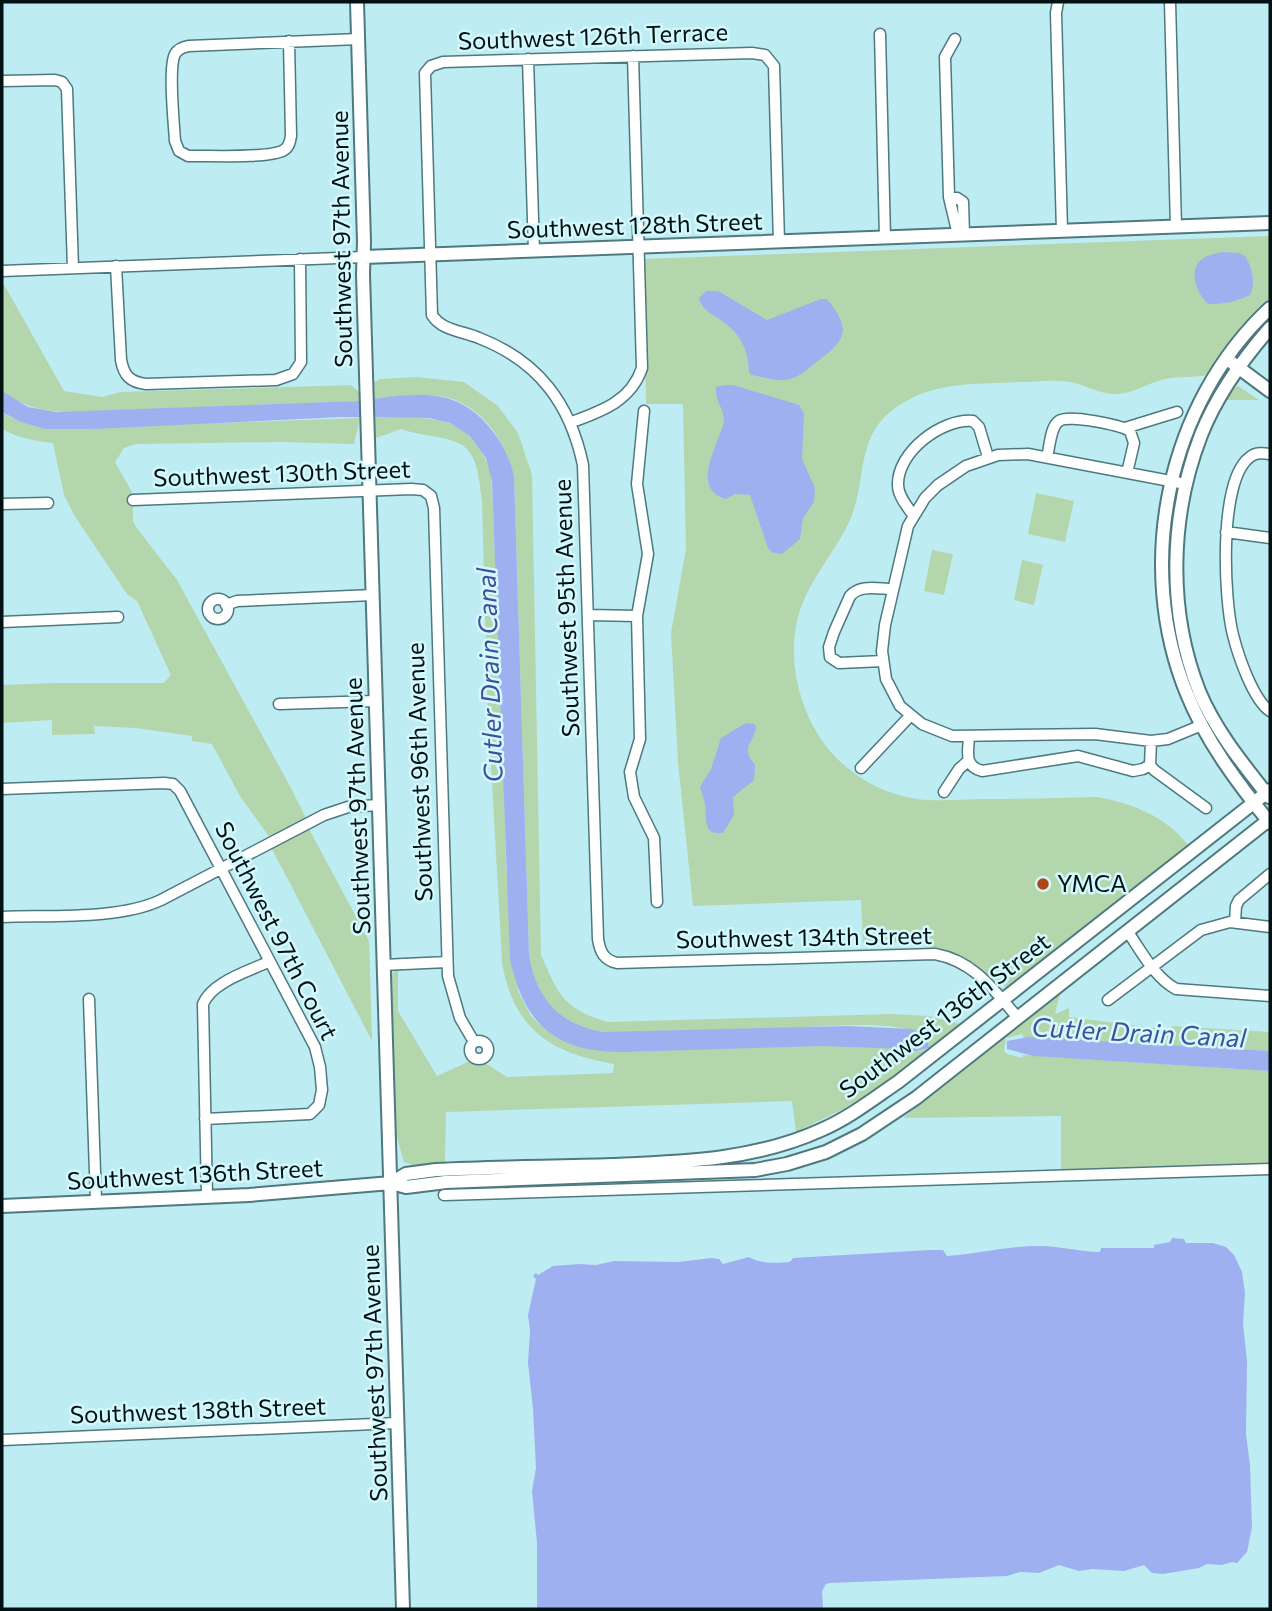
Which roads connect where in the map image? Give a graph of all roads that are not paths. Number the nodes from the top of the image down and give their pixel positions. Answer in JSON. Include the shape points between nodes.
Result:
{"nodes":[{"id":1,"x":357,"y":2,"type":"edge"},
{"id":2,"x":1058,"y":2,"type":"edge"},
{"id":3,"x":1170,"y":2,"type":"edge"},
{"id":4,"x":880,"y":34,"type":"dead end"},
{"id":5,"x":359,"y":39,"type":"junction"},
{"id":6,"x":955,"y":39,"type":"dead end"},
{"id":7,"x":289,"y":41,"type":"junction"},
{"id":8,"x":633,"y":56,"type":"junction"},
{"id":9,"x":528,"y":59,"type":"junction"},
{"id":10,"x":2,"y":81,"type":"edge"},
{"id":11,"x":1270,"y":223,"type":"edge"},
{"id":12,"x":1176,"y":227,"type":"junction"},
{"id":13,"x":1062,"y":231,"type":"junction"},
{"id":14,"x":961,"y":235,"type":"junction"},
{"id":15,"x":885,"y":237,"type":"junction"},
{"id":16,"x":779,"y":242,"type":"junction"},
{"id":17,"x":639,"y":247,"type":"junction"},
{"id":18,"x":534,"y":251,"type":"junction"},
{"id":19,"x":429,"y":254,"type":"junction"},
{"id":20,"x":363,"y":257,"type":"junction"},
{"id":21,"x":300,"y":259,"type":"junction"},
{"id":22,"x":116,"y":266,"type":"junction"},
{"id":23,"x":73,"y":268,"type":"junction"},
{"id":24,"x":2,"y":271,"type":"edge"},
{"id":25,"x":1270,"y":308,"type":"edge"},
{"id":26,"x":1270,"y":328,"type":"edge"},
{"id":27,"x":1227,"y":359,"type":"junction"},
{"id":28,"x":1237,"y":368,"type":"junction"},
{"id":29,"x":1270,"y":391,"type":"edge"},
{"id":30,"x":644,"y":411,"type":"dead end"},
{"id":31,"x":1177,"y":412,"type":"dead end"},
{"id":32,"x":572,"y":422,"type":"junction"},
{"id":33,"x":1125,"y":428,"type":"junction"},
{"id":34,"x":1270,"y":454,"type":"edge"},
{"id":35,"x":988,"y":457,"type":"junction"},
{"id":36,"x":1047,"y":457,"type":"junction"},
{"id":37,"x":1127,"y":473,"type":"junction"},
{"id":38,"x":1172,"y":482,"type":"junction"},
{"id":39,"x":1186,"y":484,"type":"junction"},
{"id":40,"x":369,"y":491,"type":"junction"},
{"id":41,"x":431,"y":496,"type":"joint"},
{"id":42,"x":133,"y":500,"type":"dead end"},
{"id":43,"x":48,"y":503,"type":"dead end"},
{"id":44,"x":2,"y":504,"type":"edge"},
{"id":45,"x":913,"y":515,"type":"junction"},
{"id":46,"x":1226,"y":532,"type":"junction"},
{"id":47,"x":1270,"y":538,"type":"edge"},
{"id":48,"x":893,"y":590,"type":"junction"},
{"id":49,"x":373,"y":595,"type":"junction"},
{"id":50,"x":226,"y":605,"type":"dead end"},
{"id":51,"x":1179,"y":609,"type":"junction"},
{"id":52,"x":1165,"y":611,"type":"junction"},
{"id":53,"x":588,"y":615,"type":"junction"},
{"id":54,"x":637,"y":616,"type":"junction"},
{"id":55,"x":118,"y":617,"type":"dead end"},
{"id":56,"x":2,"y":622,"type":"edge"},
{"id":57,"x":883,"y":661,"type":"junction"},
{"id":58,"x":375,"y":701,"type":"junction"},
{"id":59,"x":279,"y":704,"type":"dead end"},
{"id":60,"x":1270,"y":711,"type":"edge"},
{"id":61,"x":910,"y":716,"type":"junction"},
{"id":62,"x":1202,"y":725,"type":"junction"},
{"id":63,"x":969,"y":737,"type":"junction"},
{"id":64,"x":1151,"y":741,"type":"junction"},
{"id":65,"x":968,"y":761,"type":"junction"},
{"id":66,"x":1150,"y":765,"type":"junction"},
{"id":67,"x":861,"y":768,"type":"dead end"},
{"id":68,"x":2,"y":789,"type":"edge"},
{"id":69,"x":944,"y":792,"type":"dead end"},
{"id":70,"x":1269,"y":794,"type":"edge"},
{"id":71,"x":1254,"y":803,"type":"junction"},
{"id":72,"x":379,"y":805,"type":"junction"},
{"id":73,"x":1206,"y":808,"type":"dead end"},
{"id":74,"x":1270,"y":821,"type":"edge"},
{"id":75,"x":220,"y":869,"type":"junction"},
{"id":76,"x":1270,"y":874,"type":"edge"},
{"id":77,"x":657,"y":902,"type":"dead end"},
{"id":78,"x":2,"y":917,"type":"edge"},
{"id":79,"x":1235,"y":922,"type":"junction"},
{"id":80,"x":1270,"y":927,"type":"edge"},
{"id":81,"x":1128,"y":932,"type":"junction"},
{"id":82,"x":609,"y":960,"type":"joint"},
{"id":83,"x":268,"y":962,"type":"junction"},
{"id":84,"x":447,"y":962,"type":"junction"},
{"id":85,"x":383,"y":965,"type":"junction"},
{"id":86,"x":1152,"y":967,"type":"junction"},
{"id":87,"x":1270,"y":996,"type":"edge"},
{"id":88,"x":89,"y":999,"type":"dead end"},
{"id":89,"x":1003,"y":1000,"type":"junction"},
{"id":90,"x":1108,"y":1000,"type":"dead end"},
{"id":91,"x":1018,"y":1018,"type":"junction"},
{"id":92,"x":474,"y":1042,"type":"dead end"},
{"id":93,"x":205,"y":1119,"type":"junction"},
{"id":94,"x":1270,"y":1169,"type":"edge"},
{"id":95,"x":391,"y":1183,"type":"junction"},
{"id":96,"x":444,"y":1195,"type":"dead end"},
{"id":97,"x":207,"y":1197,"type":"junction"},
{"id":98,"x":96,"y":1201,"type":"junction"},
{"id":99,"x":2,"y":1206,"type":"edge"},
{"id":100,"x":397,"y":1423,"type":"junction"},
{"id":101,"x":2,"y":1440,"type":"edge"},
{"id":102,"x":403,"y":1609,"type":"edge"}],
"edges":[{"from":1,"to":5,"type":"street","name":"Southwest 97th Avenue"},
{"from":2,"to":13,"type":"street"},
{"from":3,"to":12,"type":"street"},
{"from":4,"to":15,"type":"street"},
{"from":5,"to":7,"type":"street"},
{"from":5,"to":20,"type":"street","name":"Southwest 97th Avenue"},
{"from":6,"to":14,"type":"street","via":[[945,57],[949,197],[963,202]]},
{"from":7,"to":7,"type":"street","via":[[189,46],[177,51],[172,70],[179,151],[188,156],[266,154],[281,152],[290,144]]},
{"from":8,"to":9,"type":"street","name":"Southwest 126th Terrace"},
{"from":8,"to":16,"type":"street","name":"Southwest 126th Terrace","via":[[755,53],[769,57],[774,66]]},
{"from":8,"to":17,"type":"street"},
{"from":9,"to":18,"type":"street"},
{"from":9,"to":19,"type":"street","name":"Southwest 126th Terrace","via":[[440,63],[428,68],[424,76]]},
{"from":10,"to":23,"type":"street","via":[[50,79],[64,85],[68,95]]},
{"from":11,"to":12,"type":"street","name":"Southwest 128th Street"},
{"from":12,"to":13,"type":"street","name":"Southwest 128th Street"},
{"from":13,"to":14,"type":"street","name":"Southwest 128th Street"},
{"from":14,"to":15,"type":"street","name":"Southwest 128th Street"},
{"from":15,"to":16,"type":"street","name":"Southwest 128th Street"},
{"from":16,"to":17,"type":"street","name":"Southwest 128th Street"},
{"from":17,"to":18,"type":"street","name":"Southwest 128th Street"},
{"from":17,"to":32,"type":"street","via":[[639,376],[620,400]]},
{"from":18,"to":19,"type":"street","name":"Southwest 128th Street"},
{"from":19,"to":20,"type":"street","name":"Southwest 128th Street"},
{"from":19,"to":32,"type":"street","name":"Southwest 95th Avenue","via":[[430,311],[440,324],[521,360],[554,394]]},
{"from":20,"to":21,"type":"street","name":"Southwest 128th Street"},
{"from":20,"to":40,"type":"street","name":"Southwest 97th Avenue"},
{"from":21,"to":22,"type":"street","name":"Southwest 128th Street"},
{"from":21,"to":22,"type":"street","via":[[301,357],[293,374],[261,382],[134,382],[121,360]]},
{"from":22,"to":23,"type":"street","name":"Southwest 128th Street"},
{"from":23,"to":24,"type":"street","name":"Southwest 128th Street"},
{"from":25,"to":27,"type":"street"},
{"from":26,"to":28,"type":"street"},
{"from":27,"to":28,"type":"street"},
{"from":27,"to":38,"type":"street","via":[[1189,426]]},
{"from":28,"to":29,"type":"street"},
{"from":28,"to":39,"type":"street","via":[[1202,433]]},
{"from":30,"to":54,"type":"street","via":[[637,484],[649,554]]},
{"from":31,"to":33,"type":"street"},
{"from":32,"to":53,"type":"street","name":"Southwest 95th Avenue","via":[[584,471]]},
{"from":33,"to":36,"type":"street","via":[[1060,420]]},
{"from":33,"to":37,"type":"street","via":[[1134,439]]},
{"from":34,"to":46,"type":"street","via":[[1258,453],[1239,471]]},
{"from":35,"to":36,"type":"street","via":[[1018,453]]},
{"from":35,"to":45,"type":"street","via":[[938,485]]},
{"from":35,"to":45,"type":"street","via":[[973,421],[952,424],[917,444],[898,481]]},
{"from":36,"to":37,"type":"street"},
{"from":37,"to":38,"type":"street"},
{"from":38,"to":39,"type":"street"},
{"from":38,"to":52,"type":"street","via":[[1162,555]]},
{"from":39,"to":51,"type":"street","via":[[1178,528]]},
{"from":40,"to":41,"type":"street","name":"Southwest 130th Street","via":[[417,489]]},
{"from":40,"to":42,"type":"street","name":"Southwest 130th Street"},
{"from":40,"to":49,"type":"street","name":"Southwest 97th Avenue"},
{"from":41,"to":84,"type":"street","name":"Southwest 96th Avenue"},
{"from":43,"to":44,"type":"street"},
{"from":45,"to":48,"type":"street"},
{"from":46,"to":47,"type":"street"},
{"from":46,"to":60,"type":"street","via":[[1233,635],[1256,693]]},
{"from":48,"to":57,"type":"street","via":[[882,641]]},
{"from":48,"to":57,"type":"street","via":[[854,591],[829,647],[830,657],[839,663]]},
{"from":49,"to":50,"type":"street"},
{"from":49,"to":58,"type":"street","name":"Southwest 97th Avenue"},
{"from":51,"to":52,"type":"street"},
{"from":51,"to":70,"type":"street","via":[[1191,666],[1212,719]]},
{"from":52,"to":62,"type":"street","via":[[1177,666]]},
{"from":53,"to":54,"type":"street"},
{"from":53,"to":82,"type":"street","name":"Southwest 95th Avenue","via":[[598,939]]},
{"from":54,"to":77,"type":"street","via":[[640,739],[630,772],[634,797],[654,838]]},
{"from":55,"to":56,"type":"street"},
{"from":57,"to":61,"type":"street","via":[[894,696]]},
{"from":58,"to":59,"type":"street"},
{"from":58,"to":72,"type":"street","name":"Southwest 97th Avenue"},
{"from":61,"to":63,"type":"street","via":[[937,731]]},
{"from":61,"to":67,"type":"street"},
{"from":62,"to":64,"type":"street"},
{"from":62,"to":71,"type":"street"},
{"from":63,"to":64,"type":"street","via":[[1095,734]]},
{"from":63,"to":65,"type":"street"},
{"from":64,"to":66,"type":"street"},
{"from":65,"to":66,"type":"street","via":[[982,771],[1075,757],[1133,771]]},
{"from":65,"to":69,"type":"street"},
{"from":66,"to":73,"type":"street"},
{"from":68,"to":75,"type":"street","name":"Southwest 97th Court","via":[[173,785]]},
{"from":70,"to":71,"type":"street","name":"Southwest 136th Street"},
{"from":71,"to":74,"type":"street"},
{"from":71,"to":89,"type":"street","name":"Southwest 136th Street"},
{"from":72,"to":75,"type":"street","via":[[334,811]]},
{"from":72,"to":85,"type":"street","name":"Southwest 97th Avenue"},
{"from":74,"to":81,"type":"street","name":"Southwest 136th Street"},
{"from":75,"to":78,"type":"street","via":[[134,910]]},
{"from":75,"to":83,"type":"street","name":"Southwest 97th Court"},
{"from":76,"to":79,"type":"street","via":[[1237,903]]},
{"from":79,"to":80,"type":"street"},
{"from":79,"to":86,"type":"street","via":[[1196,932]]},
{"from":81,"to":86,"type":"street"},
{"from":81,"to":91,"type":"street","name":"Southwest 136th Street"},
{"from":82,"to":89,"type":"street","name":"Southwest 134th Street","via":[[935,954],[970,967]]},
{"from":83,"to":93,"type":"street","via":[[224,984],[204,1001]]},
{"from":83,"to":93,"type":"street","name":"Southwest 97th Court","via":[[317,1053],[320,1105],[305,1116]]},
{"from":84,"to":85,"type":"street"},
{"from":84,"to":92,"type":"street","name":"Southwest 96th Avenue","via":[[453,1000]]},
{"from":85,"to":95,"type":"street","name":"Southwest 97th Avenue"},
{"from":86,"to":87,"type":"street","via":[[1180,990]]},
{"from":86,"to":90,"type":"street"},
{"from":88,"to":98,"type":"street"},
{"from":89,"to":91,"type":"street","name":"Southwest 134th Street"},
{"from":89,"to":95,"type":"street","name":"Southwest 136th Street","via":[[858,1110],[786,1143],[703,1160],[436,1170],[406,1174]]},
{"from":91,"to":95,"type":"street","name":"Southwest 136th Street","via":[[862,1134],[787,1164],[725,1172],[405,1187]]},
{"from":93,"to":97,"type":"street"},
{"from":94,"to":96,"type":"street"},
{"from":95,"to":97,"type":"street","name":"Southwest 136th Street"},
{"from":95,"to":100,"type":"street","name":"Southwest 97th Avenue"},
{"from":97,"to":98,"type":"street","name":"Southwest 136th Street"},
{"from":98,"to":99,"type":"street","name":"Southwest 136th Street"},
{"from":100,"to":101,"type":"street","name":"Southwest 138th Street"},
{"from":100,"to":102,"type":"street","name":"Southwest 97th Avenue"}]}
